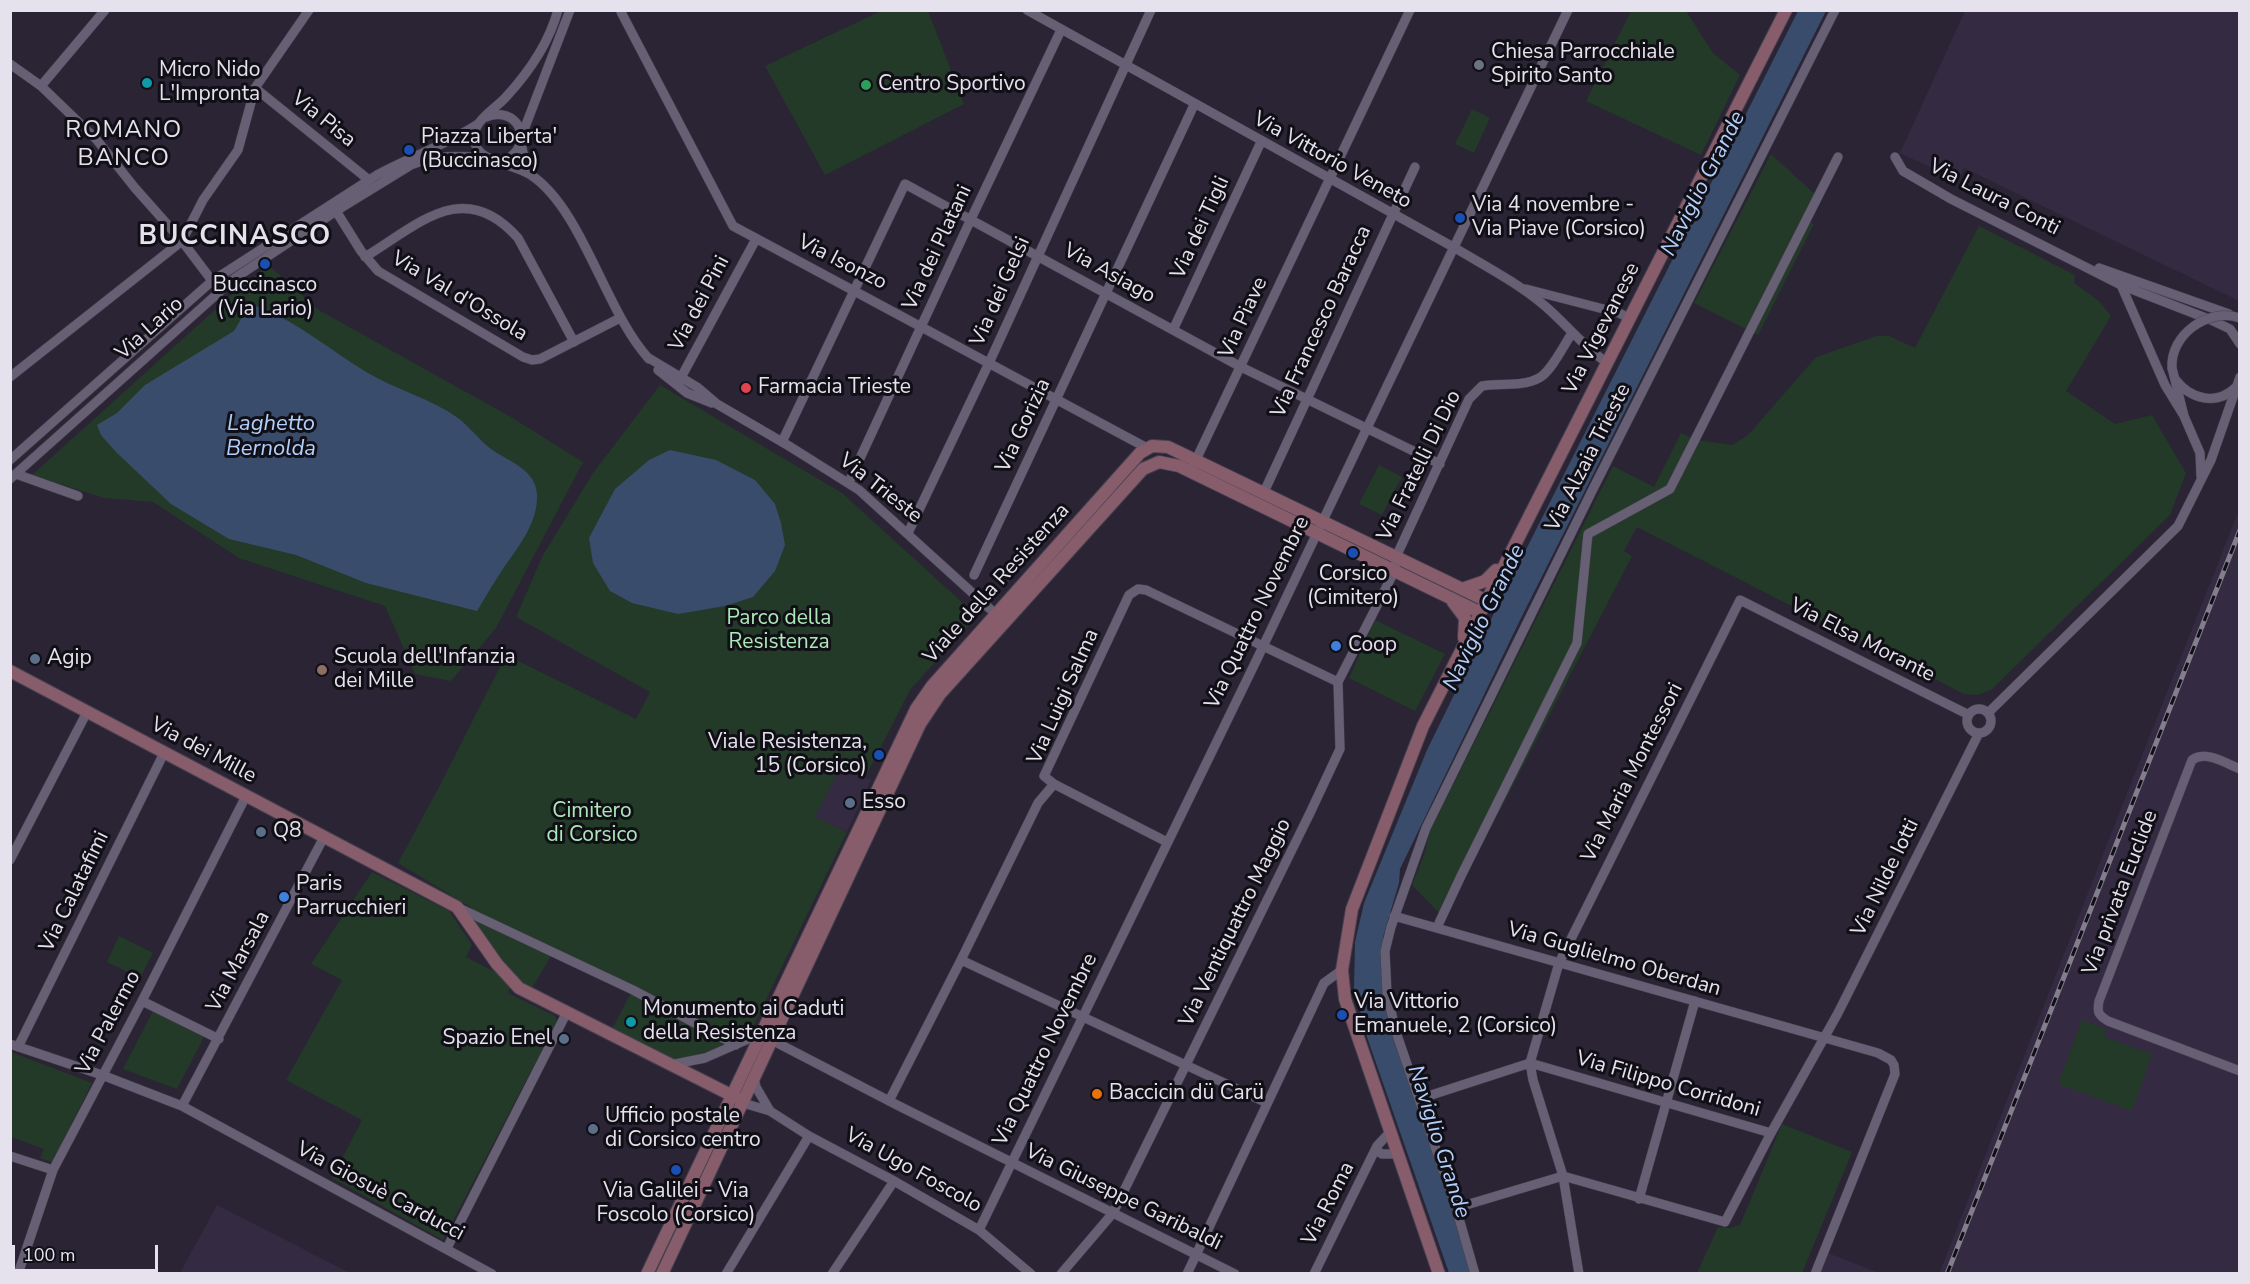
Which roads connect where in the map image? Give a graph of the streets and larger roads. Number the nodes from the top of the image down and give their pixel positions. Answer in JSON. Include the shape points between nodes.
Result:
{"nodes":[{"id":1,"x":105,"y":10,"type":"edge"},
{"id":2,"x":558,"y":10,"type":"edge"},
{"id":3,"x":570,"y":10,"type":"edge"},
{"id":4,"x":1027,"y":10,"type":"edge"},
{"id":5,"x":1151,"y":10,"type":"edge"},
{"id":6,"x":1410,"y":10,"type":"edge"},
{"id":7,"x":1568,"y":10,"type":"edge"},
{"id":8,"x":1786,"y":10,"type":"edge"},
{"id":9,"x":1835,"y":10,"type":"edge"},
{"id":10,"x":620,"y":11,"type":"edge"},
{"id":11,"x":306,"y":12,"type":"edge"},
{"id":12,"x":1061,"y":30,"type":"junction"},
{"id":13,"x":10,"y":64,"type":"edge"},
{"id":14,"x":1126,"y":66,"type":"junction"},
{"id":15,"x":41,"y":86,"type":"junction"},
{"id":16,"x":255,"y":88,"type":"junction"},
{"id":17,"x":1194,"y":105,"type":"junction"},
{"id":18,"x":486,"y":117,"type":"junction"},
{"id":19,"x":478,"y":124,"type":"junction"},
{"id":20,"x":521,"y":138,"type":"junction"},
{"id":21,"x":1261,"y":142,"type":"junction"},
{"id":22,"x":1838,"y":157,"type":"dead end"},
{"id":23,"x":1895,"y":157,"type":"dead end"},
{"id":24,"x":490,"y":159,"type":"junction"},
{"id":25,"x":1415,"y":167,"type":"dead end"},
{"id":26,"x":532,"y":176,"type":"junction"},
{"id":27,"x":1329,"y":179,"type":"junction"},
{"id":28,"x":369,"y":180,"type":"junction"},
{"id":29,"x":336,"y":211,"type":"junction"},
{"id":30,"x":1391,"y":214,"type":"junction"},
{"id":31,"x":971,"y":219,"type":"junction"},
{"id":32,"x":756,"y":239,"type":"junction"},
{"id":33,"x":182,"y":241,"type":"junction"},
{"id":34,"x":1455,"y":248,"type":"junction"},
{"id":35,"x":1038,"y":255,"type":"junction"},
{"id":36,"x":365,"y":257,"type":"junction"},
{"id":37,"x":2083,"y":264,"type":"junction"},
{"id":38,"x":212,"y":281,"type":"junction"},
{"id":39,"x":2121,"y":285,"type":"junction"},
{"id":40,"x":1521,"y":288,"type":"junction"},
{"id":41,"x":854,"y":289,"type":"junction"},
{"id":42,"x":220,"y":291,"type":"junction"},
{"id":43,"x":1107,"y":293,"type":"junction"},
{"id":44,"x":2229,"y":314,"type":"junction"},
{"id":45,"x":620,"y":318,"type":"junction"},
{"id":46,"x":1629,"y":318,"type":"junction"},
{"id":47,"x":2240,"y":318,"type":"edge"},
{"id":48,"x":921,"y":326,"type":"junction"},
{"id":49,"x":1173,"y":330,"type":"junction"},
{"id":50,"x":1572,"y":333,"type":"junction"},
{"id":51,"x":574,"y":342,"type":"junction"},
{"id":52,"x":2240,"y":344,"type":"edge"},
{"id":53,"x":1606,"y":362,"type":"junction"},
{"id":54,"x":989,"y":363,"type":"junction"},
{"id":55,"x":1241,"y":367,"type":"junction"},
{"id":56,"x":2173,"y":373,"type":"junction"},
{"id":57,"x":10,"y":377,"type":"edge"},
{"id":58,"x":2240,"y":377,"type":"edge"},
{"id":59,"x":679,"y":382,"type":"junction"},
{"id":60,"x":2235,"y":388,"type":"junction"},
{"id":61,"x":1057,"y":399,"type":"junction"},
{"id":62,"x":1306,"y":399,"type":"junction"},
{"id":63,"x":2184,"y":416,"type":"junction"},
{"id":64,"x":1366,"y":428,"type":"junction"},
{"id":65,"x":782,"y":442,"type":"junction"},
{"id":66,"x":1147,"y":448,"type":"junction"},
{"id":67,"x":1196,"y":459,"type":"junction"},
{"id":68,"x":10,"y":460,"type":"edge"},
{"id":69,"x":1440,"y":464,"type":"junction"},
{"id":70,"x":1190,"y":471,"type":"junction"},
{"id":71,"x":13,"y":476,"type":"edge"},
{"id":72,"x":2200,"y":481,"type":"junction"},
{"id":73,"x":849,"y":482,"type":"junction"},
{"id":74,"x":1264,"y":492,"type":"junction"},
{"id":75,"x":78,"y":496,"type":"dead end"},
{"id":76,"x":1320,"y":527,"type":"junction"},
{"id":77,"x":908,"y":533,"type":"junction"},
{"id":78,"x":1508,"y":555,"type":"junction"},
{"id":79,"x":1396,"y":557,"type":"junction"},
{"id":80,"x":1395,"y":570,"type":"junction"},
{"id":81,"x":974,"y":574,"type":"dead end"},
{"id":82,"x":1462,"y":589,"type":"junction"},
{"id":83,"x":1448,"y":597,"type":"junction"},
{"id":84,"x":1485,"y":600,"type":"junction"},
{"id":85,"x":1740,"y":600,"type":"joint"},
{"id":86,"x":1479,"y":612,"type":"junction"},
{"id":87,"x":1001,"y":618,"type":"junction"},
{"id":88,"x":1464,"y":644,"type":"junction"},
{"id":89,"x":1263,"y":647,"type":"junction"},
{"id":90,"x":10,"y":671,"type":"edge"},
{"id":91,"x":1338,"y":682,"type":"junction"},
{"id":92,"x":87,"y":712,"type":"junction"},
{"id":93,"x":1988,"y":713,"type":"junction"},
{"id":94,"x":1969,"y":715,"type":"junction"},
{"id":95,"x":1979,"y":733,"type":"junction"},
{"id":96,"x":164,"y":753,"type":"junction"},
{"id":97,"x":2240,"y":769,"type":"edge"},
{"id":98,"x":1054,"y":784,"type":"junction"},
{"id":99,"x":246,"y":796,"type":"junction"},
{"id":100,"x":324,"y":837,"type":"junction"},
{"id":101,"x":1167,"y":842,"type":"junction"},
{"id":102,"x":10,"y":860,"type":"edge"},
{"id":103,"x":377,"y":865,"type":"joint"},
{"id":104,"x":457,"y":907,"type":"junction"},
{"id":105,"x":1394,"y":916,"type":"junction"},
{"id":106,"x":1439,"y":923,"type":"dead end"},
{"id":107,"x":961,"y":960,"type":"junction"},
{"id":108,"x":1559,"y":963,"type":"junction"},
{"id":109,"x":1342,"y":970,"type":"junction"},
{"id":110,"x":142,"y":1000,"type":"junction"},
{"id":111,"x":1695,"y":1001,"type":"junction"},
{"id":112,"x":567,"y":1012,"type":"junction"},
{"id":113,"x":1083,"y":1017,"type":"junction"},
{"id":114,"x":766,"y":1037,"type":"junction"},
{"id":115,"x":1824,"y":1038,"type":"junction"},
{"id":116,"x":219,"y":1039,"type":"junction"},
{"id":117,"x":14,"y":1045,"type":"edge"},
{"id":118,"x":736,"y":1045,"type":"junction"},
{"id":119,"x":1530,"y":1063,"type":"junction"},
{"id":120,"x":670,"y":1065,"type":"junction"},
{"id":121,"x":1187,"y":1065,"type":"junction"},
{"id":122,"x":2240,"y":1071,"type":"edge"},
{"id":123,"x":102,"y":1075,"type":"junction"},
{"id":124,"x":754,"y":1077,"type":"junction"},
{"id":125,"x":732,"y":1094,"type":"junction"},
{"id":126,"x":1419,"y":1099,"type":"junction"},
{"id":127,"x":889,"y":1101,"type":"junction"},
{"id":128,"x":743,"y":1102,"type":"junction"},
{"id":129,"x":1267,"y":1103,"type":"junction"},
{"id":130,"x":1666,"y":1103,"type":"junction"},
{"id":131,"x":182,"y":1106,"type":"junction"},
{"id":132,"x":770,"y":1111,"type":"junction"},
{"id":133,"x":1390,"y":1132,"type":"junction"},
{"id":134,"x":1771,"y":1133,"type":"junction"},
{"id":135,"x":809,"y":1136,"type":"junction"},
{"id":136,"x":1376,"y":1150,"type":"junction"},
{"id":137,"x":1397,"y":1154,"type":"junction"},
{"id":138,"x":10,"y":1156,"type":"edge"},
{"id":139,"x":1012,"y":1162,"type":"junction"},
{"id":140,"x":53,"y":1170,"type":"junction"},
{"id":141,"x":1563,"y":1176,"type":"junction"},
{"id":142,"x":894,"y":1181,"type":"junction"},
{"id":143,"x":1639,"y":1199,"type":"junction"},
{"id":144,"x":1456,"y":1209,"type":"junction"},
{"id":145,"x":1113,"y":1213,"type":"junction"},
{"id":146,"x":979,"y":1230,"type":"junction"},
{"id":147,"x":447,"y":1248,"type":"junction"},
{"id":148,"x":1196,"y":1254,"type":"junction"},
{"id":149,"x":18,"y":1274,"type":"edge"},
{"id":150,"x":492,"y":1274,"type":"edge"},
{"id":151,"x":647,"y":1274,"type":"edge"},
{"id":152,"x":662,"y":1274,"type":"edge"},
{"id":153,"x":726,"y":1274,"type":"edge"},
{"id":154,"x":832,"y":1274,"type":"edge"},
{"id":155,"x":1031,"y":1274,"type":"edge"},
{"id":156,"x":1061,"y":1274,"type":"edge"},
{"id":157,"x":1187,"y":1274,"type":"edge"},
{"id":158,"x":1235,"y":1274,"type":"edge"},
{"id":159,"x":1314,"y":1274,"type":"edge"},
{"id":160,"x":1439,"y":1274,"type":"edge"},
{"id":161,"x":1475,"y":1274,"type":"edge"},
{"id":162,"x":1579,"y":1274,"type":"edge"},
{"id":163,"x":1815,"y":1274,"type":"edge"}],
"edges":[{"from":1,"to":15,"type":"street"},
{"from":2,"to":18,"type":"street","via":[[538,56]]},
{"from":3,"to":20,"type":"street"},
{"from":4,"to":12,"type":"street","name":"Via Vittorio Veneto"},
{"from":5,"to":14,"type":"street","name":"Via dei Gelsi"},
{"from":6,"to":27,"type":"street","name":"Via Piave"},
{"from":7,"to":34,"type":"street","name":"Via Quattro Novembre"},
{"from":8,"to":46,"type":"street","name":"Via Vigevanese"},
{"from":9,"to":105,"type":"street","name":"Via Alzaia Trieste","via":[[1426,828]]},
{"from":10,"to":32,"type":"street","name":"Via Isonzo","via":[[733,226]]},
{"from":11,"to":16,"type":"street"},
{"from":12,"to":14,"type":"street","name":"Via Vittorio Veneto"},
{"from":12,"to":31,"type":"street","name":"Via dei Platani"},
{"from":13,"to":15,"type":"street"},
{"from":14,"to":17,"type":"street","name":"Via Vittorio Veneto"},
{"from":14,"to":35,"type":"street","name":"Via dei Gelsi"},
{"from":15,"to":33,"type":"street","via":[[96,139]]},
{"from":16,"to":28,"type":"street","name":"Via Pisa"},
{"from":16,"to":33,"type":"street","via":[[238,150],[203,200]]},
{"from":17,"to":21,"type":"street","name":"Via Vittorio Veneto"},
{"from":17,"to":43,"type":"street","name":"Via Gorizia"},
{"from":18,"to":19,"type":"street"},
{"from":18,"to":20,"type":"street","via":[[509,116],[520,127]]},
{"from":19,"to":24,"type":"street","via":[[476,146]]},
{"from":19,"to":28,"type":"street","name":"Via Lario"},
{"from":20,"to":24,"type":"street","via":[[517,151],[509,158]]},
{"from":20,"to":26,"type":"street","name":"Via Trieste"},
{"from":21,"to":27,"type":"street","name":"Via Vittorio Veneto"},
{"from":21,"to":49,"type":"street","name":"Via dei Tigli"},
{"from":22,"to":106,"type":"street","via":[[1670,489],[1587,534],[1577,643]]},
{"from":23,"to":37,"type":"street","name":"Via Laura Conti","via":[[1903,171],[1941,193]]},
{"from":24,"to":26,"type":"street","name":"Via Trieste"},
{"from":24,"to":29,"type":"street","name":"Via Lario","via":[[452,156],[419,162]]},
{"from":25,"to":30,"type":"street","name":"Via Francesco Baracca"},
{"from":26,"to":45,"type":"street","name":"Via Trieste","via":[[569,220]]},
{"from":27,"to":30,"type":"street","name":"Via Vittorio Veneto"},
{"from":27,"to":55,"type":"street","name":"Via Piave"},
{"from":28,"to":38,"type":"street","name":"Via Lario"},
{"from":29,"to":36,"type":"street","name":"Via Val d'Ossola"},
{"from":29,"to":42,"type":"street","name":"Via Lario","via":[[261,259]]},
{"from":30,"to":34,"type":"street","name":"Via Vittorio Veneto"},
{"from":30,"to":62,"type":"street","name":"Via Francesco Baracca"},
{"from":31,"to":35,"type":"street","name":"Via Asiago"},
{"from":31,"to":41,"type":"street","name":"Via Asiago","via":[[905,183]]},
{"from":31,"to":48,"type":"street","name":"Via dei Platani"},
{"from":32,"to":41,"type":"street","name":"Via Isonzo"},
{"from":32,"to":59,"type":"street","name":"Via dei Pini"},
{"from":33,"to":38,"type":"street"},
{"from":33,"to":57,"type":"street"},
{"from":34,"to":40,"type":"street","name":"Via Vittorio Veneto"},
{"from":34,"to":64,"type":"street","name":"Via Quattro Novembre"},
{"from":35,"to":43,"type":"street","name":"Via Asiago"},
{"from":35,"to":54,"type":"street","name":"Via dei Gelsi"},
{"from":36,"to":51,"type":"street","name":"Via Val d'Ossola","via":[[392,281],[522,357],[540,358]]},
{"from":36,"to":51,"type":"street","via":[[447,209],[479,210],[495,217],[518,238]]},
{"from":37,"to":39,"type":"street"},
{"from":37,"to":44,"type":"street"},
{"from":38,"to":42,"type":"street"},
{"from":38,"to":68,"type":"street","name":"Via Lario"},
{"from":39,"to":52,"type":"street","via":[[2211,320],[2229,329]]},
{"from":39,"to":63,"type":"street","via":[[2165,385]]},
{"from":40,"to":46,"type":"street","name":"Via Vittorio Veneto"},
{"from":40,"to":50,"type":"street","name":"Via Vittorio Veneto"},
{"from":41,"to":48,"type":"street","name":"Via Isonzo"},
{"from":41,"to":65,"type":"street"},
{"from":42,"to":71,"type":"street","name":"Via Lario"},
{"from":43,"to":49,"type":"street","name":"Via Asiago"},
{"from":43,"to":61,"type":"street","name":"Via Gorizia"},
{"from":44,"to":47,"type":"street","bridge":true},
{"from":44,"to":56,"type":"street","bridge":true,"via":[[2190,329],[2178,341]]},
{"from":45,"to":51,"type":"street","name":"Via Val d'Ossola"},
{"from":45,"to":59,"type":"street","name":"Via Trieste","via":[[647,357]]},
{"from":46,"to":53,"type":"street","name":"Via Vigevanese"},
{"from":48,"to":54,"type":"street","name":"Via Isonzo"},
{"from":48,"to":73,"type":"street","name":"Via dei Platani"},
{"from":49,"to":55,"type":"street","name":"Via Asiago"},
{"from":50,"to":53,"type":"street","name":"Via Vittorio Veneto"},
{"from":50,"to":69,"type":"street","name":"Via Fratelli Di Dio","via":[[1540,378],[1482,386],[1475,392]]},
{"from":53,"to":78,"type":"street","name":"Via Vigevanese"},
{"from":54,"to":61,"type":"street","name":"Via Isonzo"},
{"from":54,"to":77,"type":"street","name":"Via dei Gelsi"},
{"from":55,"to":62,"type":"street","name":"Via Asiago"},
{"from":55,"to":67,"type":"street","name":"Via Piave"},
{"from":56,"to":60,"type":"street","via":[[2188,392],[2203,398],[2221,397]]},
{"from":56,"to":63,"type":"street"},
{"from":58,"to":60,"type":"street"},
{"from":59,"to":65,"type":"street","name":"Via Trieste","via":[[696,398],[717,404]]},
{"from":60,"to":72,"type":"street"},
{"from":61,"to":66,"type":"street","name":"Via Isonzo"},
{"from":61,"to":81,"type":"street","name":"Via Gorizia"},
{"from":62,"to":64,"type":"street","name":"Via Asiago"},
{"from":62,"to":74,"type":"street","name":"Via Francesco Baracca"},
{"from":63,"to":72,"type":"street","via":[[2200,453]]},
{"from":64,"to":69,"type":"street","name":"Via Asiago"},
{"from":64,"to":76,"type":"street","name":"Via Quattro Novembre"},
{"from":65,"to":73,"type":"street","name":"Via Trieste"},
{"from":66,"to":67,"type":"street","name":"Viale della Resistenza","via":[[1163,446]]},
{"from":66,"to":87,"type":"street","name":"Viale della Resistenza","via":[[1123,471]]},
{"from":67,"to":70,"type":"street","name":"Via Piave"},
{"from":67,"to":74,"type":"street","name":"Viale della Resistenza"},
{"from":69,"to":79,"type":"street","name":"Via Fratelli Di Dio"},
{"from":70,"to":76,"type":"street","name":"Viale della Resistenza"},
{"from":70,"to":87,"type":"street","name":"Viale della Resistenza","via":[[1164,462],[1143,469]]},
{"from":71,"to":75,"type":"street"},
{"from":72,"to":93,"type":"street","via":[[2172,534]]},
{"from":73,"to":77,"type":"street","name":"Via Trieste"},
{"from":74,"to":76,"type":"street","name":"Viale della Resistenza"},
{"from":76,"to":79,"type":"street","name":"Viale della Resistenza"},
{"from":76,"to":80,"type":"street","name":"Viale della Resistenza"},
{"from":76,"to":89,"type":"street","name":"Via Quattro Novembre"},
{"from":77,"to":87,"type":"street","name":"Via Trieste"},
{"from":78,"to":82,"type":"street","via":[[1489,578]]},
{"from":78,"to":84,"type":"street","name":"Via Vigevanese"},
{"from":79,"to":80,"type":"street","name":"Via Fratelli Di Dio"},
{"from":79,"to":82,"type":"street","name":"Viale della Resistenza"},
{"from":80,"to":83,"type":"street","name":"Viale della Resistenza"},
{"from":80,"to":91,"type":"street","name":"Via Ventiquattro Maggio"},
{"from":82,"to":84,"type":"street","name":"Viale della Resistenza"},
{"from":83,"to":86,"type":"street","name":"Viale della Resistenza"},
{"from":83,"to":88,"type":"street","via":[[1465,618]]},
{"from":84,"to":86,"type":"street","name":"Via Vigevanese"},
{"from":85,"to":94,"type":"street","name":"Via Elsa Morante"},
{"from":85,"to":108,"type":"street","name":"Via Maria Montessori"},
{"from":86,"to":88,"type":"street","name":"Via Vigevanese"},
{"from":87,"to":114,"type":"street","name":"Viale della Resistenza","via":[[930,707],[866,824]]},
{"from":88,"to":109,"type":"street","name":"Via Vigevanese","via":[[1423,726],[1357,894]]},
{"from":89,"to":91,"type":"street","name":"Via Luigi Salma"},
{"from":89,"to":98,"type":"street","name":"Via Luigi Salma","via":[[1138,589],[1129,595],[1044,776]]},
{"from":89,"to":101,"type":"street","name":"Via Quattro Novembre"},
{"from":90,"to":92,"type":"street","name":"Via dei Mille"},
{"from":91,"to":121,"type":"street","name":"Via Ventiquattro Maggio","via":[[1340,749]]},
{"from":92,"to":96,"type":"street","name":"Via dei Mille"},
{"from":92,"to":102,"type":"street"},
{"from":93,"to":94,"type":"street","via":[[1978,709]]},
{"from":93,"to":95,"type":"street","via":[[1991,724]]},
{"from":94,"to":95,"type":"street","via":[[1970,729]]},
{"from":95,"to":115,"type":"street","name":"Via Nilde Iotti"},
{"from":96,"to":99,"type":"street","name":"Via dei Mille"},
{"from":96,"to":117,"type":"street","name":"Via Calatafimi"},
{"from":97,"to":122,"type":"street","name":"Via privata Euclide","via":[[2199,755],[2192,760],[2099,1001],[2099,1014],[2108,1021]]},
{"from":98,"to":101,"type":"street"},
{"from":98,"to":107,"type":"street","name":"Via Luigi Salma","via":[[1038,803]]},
{"from":99,"to":100,"type":"street","name":"Via dei Mille"},
{"from":99,"to":110,"type":"street","name":"Via Palermo"},
{"from":100,"to":103,"type":"street","name":"Via dei Mille"},
{"from":100,"to":116,"type":"street","name":"Via Marsala"},
{"from":101,"to":113,"type":"street","name":"Via Quattro Novembre"},
{"from":103,"to":104,"type":"street","name":"Via Ugo Foscolo"},
{"from":104,"to":112,"type":"street","name":"Via Ugo Foscolo","via":[[514,984]]},
{"from":104,"to":118,"type":"street","via":[[633,990]]},
{"from":105,"to":108,"type":"street","name":"Via Guglielmo Oberdan"},
{"from":105,"to":126,"type":"street","name":"Via Alzaia Trieste","via":[[1386,951],[1387,994]]},
{"from":107,"to":113,"type":"street"},
{"from":107,"to":127,"type":"street","name":"Via Luigi Salma"},
{"from":108,"to":111,"type":"street","name":"Via Guglielmo Oberdan"},
{"from":108,"to":119,"type":"street","name":"Via Maria Montessori"},
{"from":109,"to":129,"type":"street","via":[[1324,983]]},
{"from":109,"to":133,"type":"street","name":"Via Vigevanese","via":[[1352,1023]]},
{"from":110,"to":116,"type":"street","name":"Via Marsala"},
{"from":110,"to":123,"type":"street","name":"Via Palermo"},
{"from":111,"to":115,"type":"street","name":"Via Guglielmo Oberdan"},
{"from":111,"to":130,"type":"street"},
{"from":112,"to":120,"type":"street","name":"Via Ugo Foscolo"},
{"from":112,"to":147,"type":"street"},
{"from":113,"to":121,"type":"street"},
{"from":113,"to":139,"type":"street","name":"Via Quattro Novembre"},
{"from":114,"to":118,"type":"street"},
{"from":114,"to":124,"type":"street","name":"Viale della Resistenza"},
{"from":114,"to":125,"type":"street","name":"Viale della Resistenza"},
{"from":114,"to":127,"type":"street","name":"Via Giuseppe Garibaldi"},
{"from":115,"to":134,"type":"street","name":"Via Nilde Iotti"},
{"from":115,"to":163,"type":"street","name":"Via Guglielmo Oberdan","via":[[1887,1057],[1895,1069]]},
{"from":116,"to":131,"type":"street","name":"Via Marsala"},
{"from":117,"to":123,"type":"street","name":"Via Giosuè Carducci"},
{"from":118,"to":120,"type":"street","via":[[705,1058]]},
{"from":119,"to":126,"type":"street"},
{"from":119,"to":130,"type":"street","name":"Via Filippo Corridoni"},
{"from":119,"to":141,"type":"street"},
{"from":120,"to":125,"type":"street","name":"Via Ugo Foscolo"},
{"from":121,"to":129,"type":"street"},
{"from":121,"to":145,"type":"street","name":"Via Ventiquattro Maggio"},
{"from":123,"to":131,"type":"street","name":"Via Giosuè Carducci"},
{"from":123,"to":140,"type":"street","name":"Via Palermo"},
{"from":124,"to":128,"type":"street","name":"Viale della Resistenza"},
{"from":124,"to":132,"type":"street","name":"Via Ugo Foscolo"},
{"from":125,"to":128,"type":"street","name":"Via Ugo Foscolo"},
{"from":125,"to":151,"type":"street","name":"Viale della Resistenza"},
{"from":126,"to":144,"type":"street","name":"Via Alzaia Trieste"},
{"from":127,"to":139,"type":"street","name":"Via Giuseppe Garibaldi"},
{"from":128,"to":132,"type":"street","name":"Via Ugo Foscolo"},
{"from":128,"to":152,"type":"street","name":"Viale della Resistenza"},
{"from":129,"to":148,"type":"street"},
{"from":130,"to":134,"type":"street","name":"Via Filippo Corridoni"},
{"from":130,"to":143,"type":"street"},
{"from":131,"to":147,"type":"street","name":"Via Giosuè Carducci"},
{"from":132,"to":135,"type":"street","name":"Via Ugo Foscolo"},
{"from":133,"to":136,"type":"street","name":"Via Roma"},
{"from":133,"to":137,"type":"street","name":"Via Vigevanese"},
{"from":134,"to":143,"type":"street","name":"Via Nilde Iotti","via":[[1725,1222]]},
{"from":135,"to":142,"type":"street","name":"Via Ugo Foscolo"},
{"from":135,"to":153,"type":"street"},
{"from":136,"to":137,"type":"street","name":"Via Roma"},
{"from":136,"to":159,"type":"street","name":"Via Roma"},
{"from":137,"to":160,"type":"street","name":"Via Vigevanese"},
{"from":138,"to":140,"type":"street"},
{"from":139,"to":145,"type":"street","name":"Via Giuseppe Garibaldi"},
{"from":139,"to":146,"type":"street","name":"Via Quattro Novembre"},
{"from":140,"to":149,"type":"street","name":"Via Palermo"},
{"from":141,"to":143,"type":"street"},
{"from":141,"to":144,"type":"street"},
{"from":141,"to":162,"type":"street"},
{"from":142,"to":146,"type":"street","name":"Via Ugo Foscolo"},
{"from":142,"to":154,"type":"street"},
{"from":144,"to":161,"type":"street","name":"Via Alzaia Trieste"},
{"from":145,"to":148,"type":"street","name":"Via Giuseppe Garibaldi"},
{"from":145,"to":156,"type":"street","name":"Via Ventiquattro Maggio"},
{"from":146,"to":155,"type":"street","name":"Via Ugo Foscolo"},
{"from":147,"to":150,"type":"street","name":"Via Giosuè Carducci"},
{"from":148,"to":157,"type":"street"},
{"from":148,"to":158,"type":"street","name":"Via Giuseppe Garibaldi"}]}
